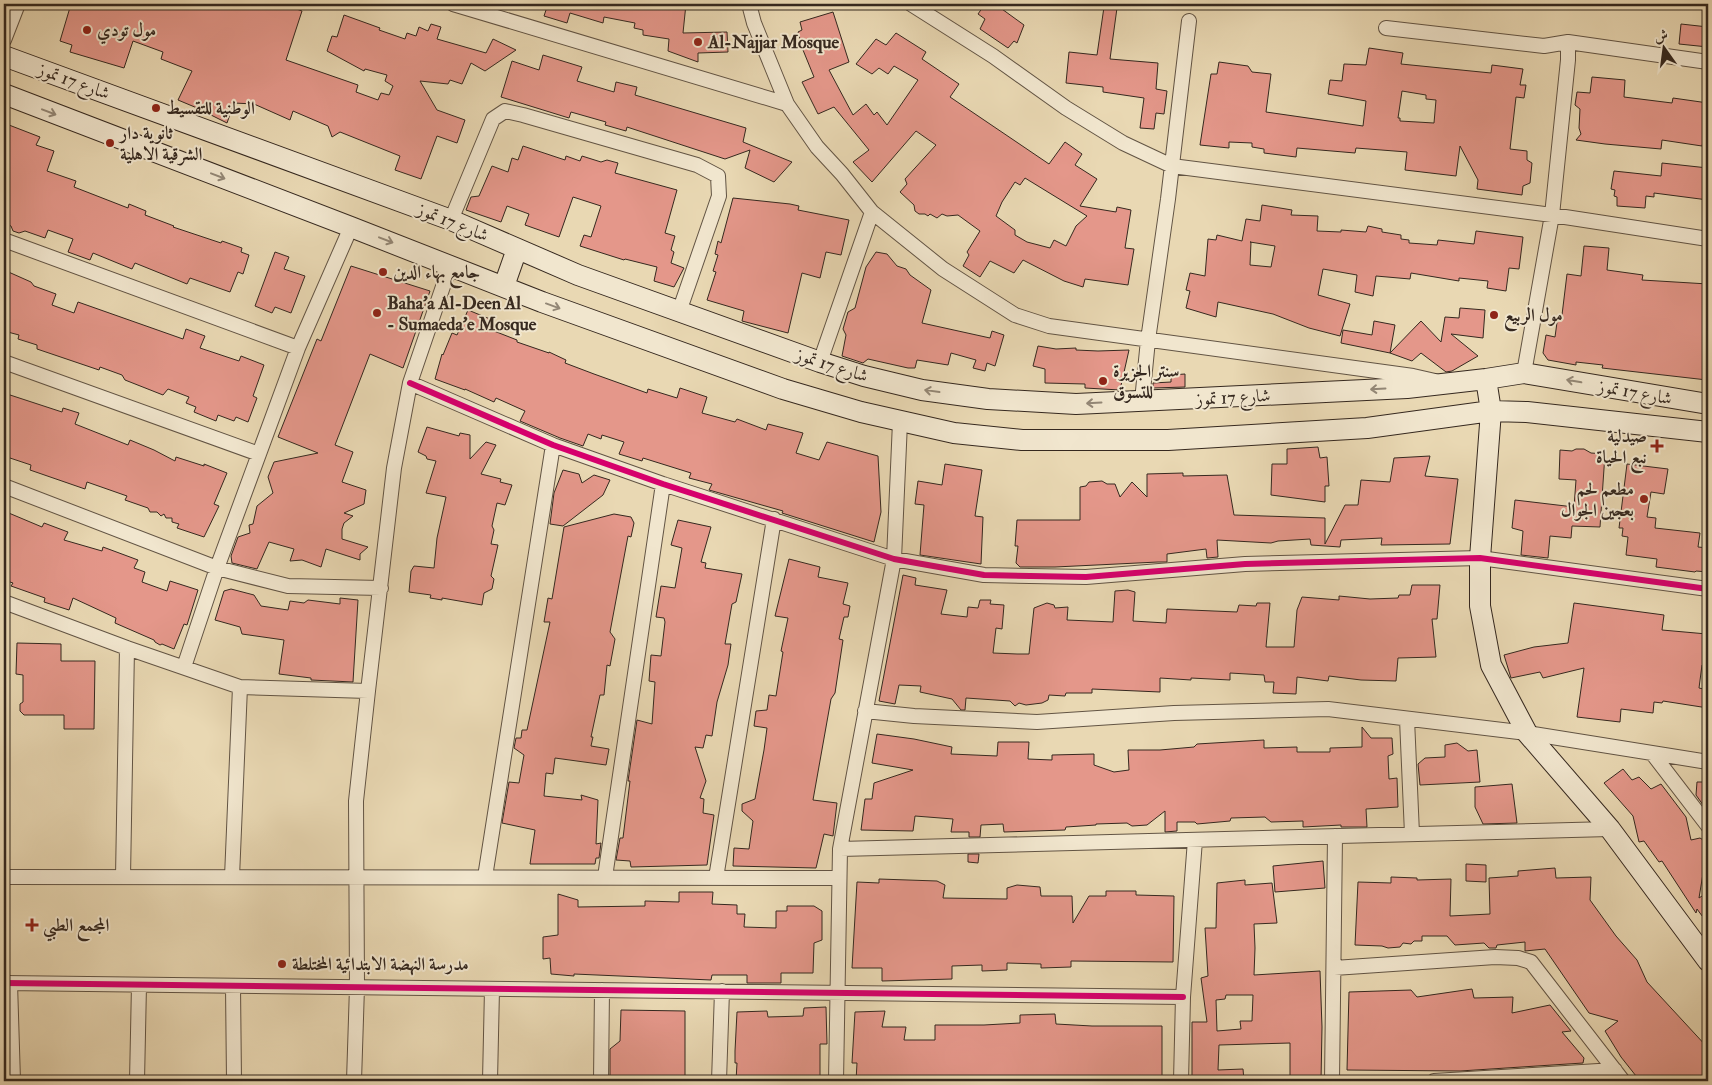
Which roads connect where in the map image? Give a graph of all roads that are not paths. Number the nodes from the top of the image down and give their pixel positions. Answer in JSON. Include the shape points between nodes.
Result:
{"nodes":[{"id":1,"x":18,"y":4,"type":"edge"},
{"id":2,"x":454,"y":4,"type":"edge"},
{"id":3,"x":750,"y":4,"type":"edge"},
{"id":4,"x":911,"y":4,"type":"edge"},
{"id":5,"x":1189,"y":21,"type":"dead end"},
{"id":6,"x":1386,"y":28,"type":"dead end"},
{"id":7,"x":4,"y":40,"type":"edge"},
{"id":8,"x":1568,"y":42,"type":"junction"},
{"id":9,"x":4,"y":56,"type":"edge"},
{"id":10,"x":1708,"y":62,"type":"edge"},
{"id":11,"x":4,"y":94,"type":"edge"},
{"id":12,"x":786,"y":104,"type":"junction"},
{"id":13,"x":1172,"y":166,"type":"junction"},
{"id":14,"x":872,"y":212,"type":"junction"},
{"id":15,"x":1552,"y":215,"type":"junction"},
{"id":16,"x":451,"y":220,"type":"junction"},
{"id":17,"x":351,"y":226,"type":"junction"},
{"id":18,"x":1708,"y":239,"type":"edge"},
{"id":19,"x":4,"y":240,"type":"edge"},
{"id":20,"x":517,"y":249,"type":"junction"},
{"id":21,"x":450,"y":266,"type":"junction"},
{"id":22,"x":504,"y":286,"type":"junction"},
{"id":23,"x":679,"y":312,"type":"junction"},
{"id":24,"x":1148,"y":340,"type":"junction"},
{"id":25,"x":298,"y":348,"type":"junction"},
{"id":26,"x":4,"y":362,"type":"edge"},
{"id":27,"x":820,"y":362,"type":"junction"},
{"id":28,"x":1524,"y":373,"type":"junction"},
{"id":29,"x":1486,"y":379,"type":"junction"},
{"id":30,"x":410,"y":383,"type":"junction"},
{"id":31,"x":1450,"y":384,"type":"junction"},
{"id":32,"x":1142,"y":401,"type":"junction"},
{"id":33,"x":1708,"y":404,"type":"edge"},
{"id":34,"x":1491,"y":411,"type":"junction"},
{"id":35,"x":900,"y":422,"type":"junction"},
{"id":36,"x":1708,"y":432,"type":"edge"},
{"id":37,"x":553,"y":445,"type":"junction"},
{"id":38,"x":259,"y":454,"type":"junction"},
{"id":39,"x":663,"y":484,"type":"junction"},
{"id":40,"x":4,"y":486,"type":"edge"},
{"id":41,"x":774,"y":519,"type":"junction"},
{"id":42,"x":1480,"y":558,"type":"junction"},
{"id":43,"x":894,"y":559,"type":"junction"},
{"id":44,"x":217,"y":568,"type":"junction"},
{"id":45,"x":381,"y":588,"type":"junction"},
{"id":46,"x":1708,"y":589,"type":"edge"},
{"id":47,"x":4,"y":602,"type":"edge"},
{"id":48,"x":127,"y":648,"type":"junction"},
{"id":49,"x":184,"y":667,"type":"junction"},
{"id":50,"x":240,"y":686,"type":"junction"},
{"id":51,"x":368,"y":692,"type":"junction"},
{"id":52,"x":865,"y":711,"type":"junction"},
{"id":53,"x":1407,"y":719,"type":"junction"},
{"id":54,"x":1527,"y":733,"type":"junction"},
{"id":55,"x":1652,"y":753,"type":"junction"},
{"id":56,"x":1708,"y":762,"type":"edge"},
{"id":57,"x":1708,"y":826,"type":"edge"},
{"id":58,"x":1610,"y":829,"type":"junction"},
{"id":59,"x":1412,"y":834,"type":"junction"},
{"id":60,"x":1335,"y":836,"type":"junction"},
{"id":61,"x":1195,"y":840,"type":"junction"},
{"id":62,"x":840,"y":849,"type":"junction"},
{"id":63,"x":4,"y":877,"type":"edge"},
{"id":64,"x":123,"y":877,"type":"junction"},
{"id":65,"x":232,"y":877,"type":"junction"},
{"id":66,"x":357,"y":877,"type":"junction"},
{"id":67,"x":485,"y":877,"type":"junction"},
{"id":68,"x":605,"y":878,"type":"junction"},
{"id":69,"x":716,"y":878,"type":"junction"},
{"id":70,"x":839,"y":878,"type":"junction"},
{"id":71,"x":1708,"y":961,"type":"edge"},
{"id":72,"x":1334,"y":968,"type":"junction"},
{"id":73,"x":7,"y":983,"type":"edge"},
{"id":74,"x":139,"y":985,"type":"junction"},
{"id":75,"x":234,"y":986,"type":"junction"},
{"id":76,"x":357,"y":987,"type":"junction"},
{"id":77,"x":492,"y":989,"type":"junction"},
{"id":78,"x":602,"y":990,"type":"junction"},
{"id":79,"x":722,"y":992,"type":"junction"},
{"id":80,"x":838,"y":993,"type":"junction"},
{"id":81,"x":1182,"y":996,"type":"junction"},
{"id":82,"x":1619,"y":1076,"type":"edge"},
{"id":83,"x":13,"y":1081,"type":"edge"},
{"id":84,"x":137,"y":1081,"type":"edge"},
{"id":85,"x":234,"y":1081,"type":"edge"},
{"id":86,"x":354,"y":1081,"type":"edge"},
{"id":87,"x":490,"y":1081,"type":"edge"},
{"id":88,"x":601,"y":1081,"type":"edge"},
{"id":89,"x":720,"y":1081,"type":"edge"},
{"id":90,"x":836,"y":1081,"type":"edge"},
{"id":91,"x":1181,"y":1081,"type":"edge"},
{"id":92,"x":1332,"y":1081,"type":"edge"},
{"id":93,"x":1434,"y":1081,"type":"edge"}],
"edges":[{"from":1,"to":7,"type":"street"},
{"from":2,"to":12,"type":"street"},
{"from":3,"to":12,"type":"street","via":[[754,23]]},
{"from":4,"to":13,"type":"street","via":[[1122,143]]},
{"from":5,"to":13,"type":"street"},
{"from":6,"to":8,"type":"street","via":[[1544,46]]},
{"from":8,"to":10,"type":"street"},
{"from":8,"to":15,"type":"street"},
{"from":9,"to":16,"type":"main road","name":"شارع 17 تموز"},
{"from":11,"to":17,"type":"main road","name":"شارع 17 تموز","one_way":true},
{"from":12,"to":14,"type":"street"},
{"from":13,"to":15,"type":"street"},
{"from":13,"to":24,"type":"street"},
{"from":14,"to":24,"type":"street","via":[[943,269],[1015,315],[1049,326]]},
{"from":14,"to":27,"type":"street"},
{"from":15,"to":18,"type":"street"},
{"from":15,"to":28,"type":"street"},
{"from":16,"to":20,"type":"main road","name":"شارع 17 تموز"},
{"from":16,"to":23,"type":"street","via":[[493,119],[505,111],[697,165],[718,176],[719,196]]},
{"from":17,"to":21,"type":"main road","name":"شارع 17 تموز","one_way":true},
{"from":17,"to":25,"type":"street"},
{"from":19,"to":25,"type":"street"},
{"from":20,"to":22,"type":"main road"},
{"from":20,"to":23,"type":"main road","name":"شارع 17 تموز"},
{"from":21,"to":22,"type":"main road","name":"شارع 17 تموز"},
{"from":21,"to":30,"type":"street"},
{"from":22,"to":35,"type":"main road","name":"شارع 17 تموز","one_way":true,"via":[[783,390]]},
{"from":23,"to":27,"type":"main road","name":"شارع 17 تموز"},
{"from":24,"to":31,"type":"street","via":[[1413,376]]},
{"from":24,"to":32,"type":"street"},
{"from":25,"to":38,"type":"street"},
{"from":26,"to":38,"type":"street"},
{"from":32,"to":27,"type":"main road","name":"شارع 17 تموز","one_way":true,"via":[[1076,404],[988,399],[922,390]]},
{"from":28,"to":29,"type":"main road","name":"شارع 17 تموز"},
{"from":33,"to":28,"type":"main road","name":"شارع 17 تموز","one_way":true},
{"from":29,"to":31,"type":"main road","name":"شارع 17 تموز"},
{"from":29,"to":34,"type":"main road"},
{"from":30,"to":37,"type":"street"},
{"from":30,"to":45,"type":"street","via":[[394,468]]},
{"from":31,"to":32,"type":"main road","name":"شارع 17 تموز","one_way":true},
{"from":34,"to":35,"type":"main road","name":"شارع 17 تموز","via":[[1367,428],[1168,440],[1022,440],[954,433]]},
{"from":34,"to":36,"type":"main road","name":"شارع 17 تموز"},
{"from":34,"to":42,"type":"main road"},
{"from":35,"to":43,"type":"street"},
{"from":37,"to":39,"type":"street"},
{"from":37,"to":67,"type":"street"},
{"from":38,"to":44,"type":"street"},
{"from":39,"to":41,"type":"street"},
{"from":39,"to":68,"type":"street"},
{"from":40,"to":44,"type":"street"},
{"from":41,"to":43,"type":"street"},
{"from":41,"to":69,"type":"street"},
{"from":42,"to":43,"type":"street","via":[[1245,564],[1086,577],[984,575]]},
{"from":42,"to":46,"type":"street"},
{"from":42,"to":54,"type":"main road","via":[[1480,606],[1491,666]]},
{"from":43,"to":52,"type":"street"},
{"from":44,"to":45,"type":"street","via":[[288,586]]},
{"from":44,"to":49,"type":"street"},
{"from":45,"to":51,"type":"street"},
{"from":47,"to":48,"type":"street"},
{"from":48,"to":49,"type":"street"},
{"from":48,"to":64,"type":"street"},
{"from":49,"to":50,"type":"street"},
{"from":50,"to":51,"type":"street"},
{"from":50,"to":65,"type":"street"},
{"from":51,"to":66,"type":"street","via":[[356,801]]},
{"from":52,"to":53,"type":"street","via":[[1037,722],[1174,713],[1328,709]]},
{"from":52,"to":62,"type":"street"},
{"from":53,"to":54,"type":"street"},
{"from":53,"to":59,"type":"street"},
{"from":54,"to":55,"type":"street"},
{"from":54,"to":58,"type":"main road"},
{"from":55,"to":56,"type":"street"},
{"from":55,"to":57,"type":"street"},
{"from":58,"to":59,"type":"street"},
{"from":58,"to":71,"type":"main road"},
{"from":59,"to":60,"type":"street"},
{"from":60,"to":61,"type":"street"},
{"from":60,"to":72,"type":"street"},
{"from":61,"to":62,"type":"street"},
{"from":61,"to":81,"type":"street"},
{"from":62,"to":70,"type":"street"},
{"from":63,"to":64,"type":"street"},
{"from":64,"to":65,"type":"street"},
{"from":65,"to":66,"type":"street"},
{"from":66,"to":67,"type":"street"},
{"from":66,"to":76,"type":"street"},
{"from":67,"to":68,"type":"street"},
{"from":68,"to":69,"type":"street"},
{"from":69,"to":70,"type":"street"},
{"from":70,"to":80,"type":"street"},
{"from":72,"to":82,"type":"street","via":[[1495,957],[1531,962]]},
{"from":72,"to":92,"type":"street"},
{"from":73,"to":74,"type":"street"},
{"from":73,"to":83,"type":"street"},
{"from":74,"to":75,"type":"street"},
{"from":74,"to":84,"type":"street"},
{"from":75,"to":76,"type":"street"},
{"from":75,"to":85,"type":"street"},
{"from":76,"to":77,"type":"street"},
{"from":76,"to":86,"type":"street"},
{"from":77,"to":78,"type":"street"},
{"from":77,"to":87,"type":"street"},
{"from":78,"to":79,"type":"street"},
{"from":78,"to":88,"type":"street"},
{"from":79,"to":80,"type":"street"},
{"from":79,"to":89,"type":"street"},
{"from":80,"to":81,"type":"street"},
{"from":80,"to":90,"type":"street"},
{"from":81,"to":91,"type":"street"},
{"from":82,"to":93,"type":"street"}]}
